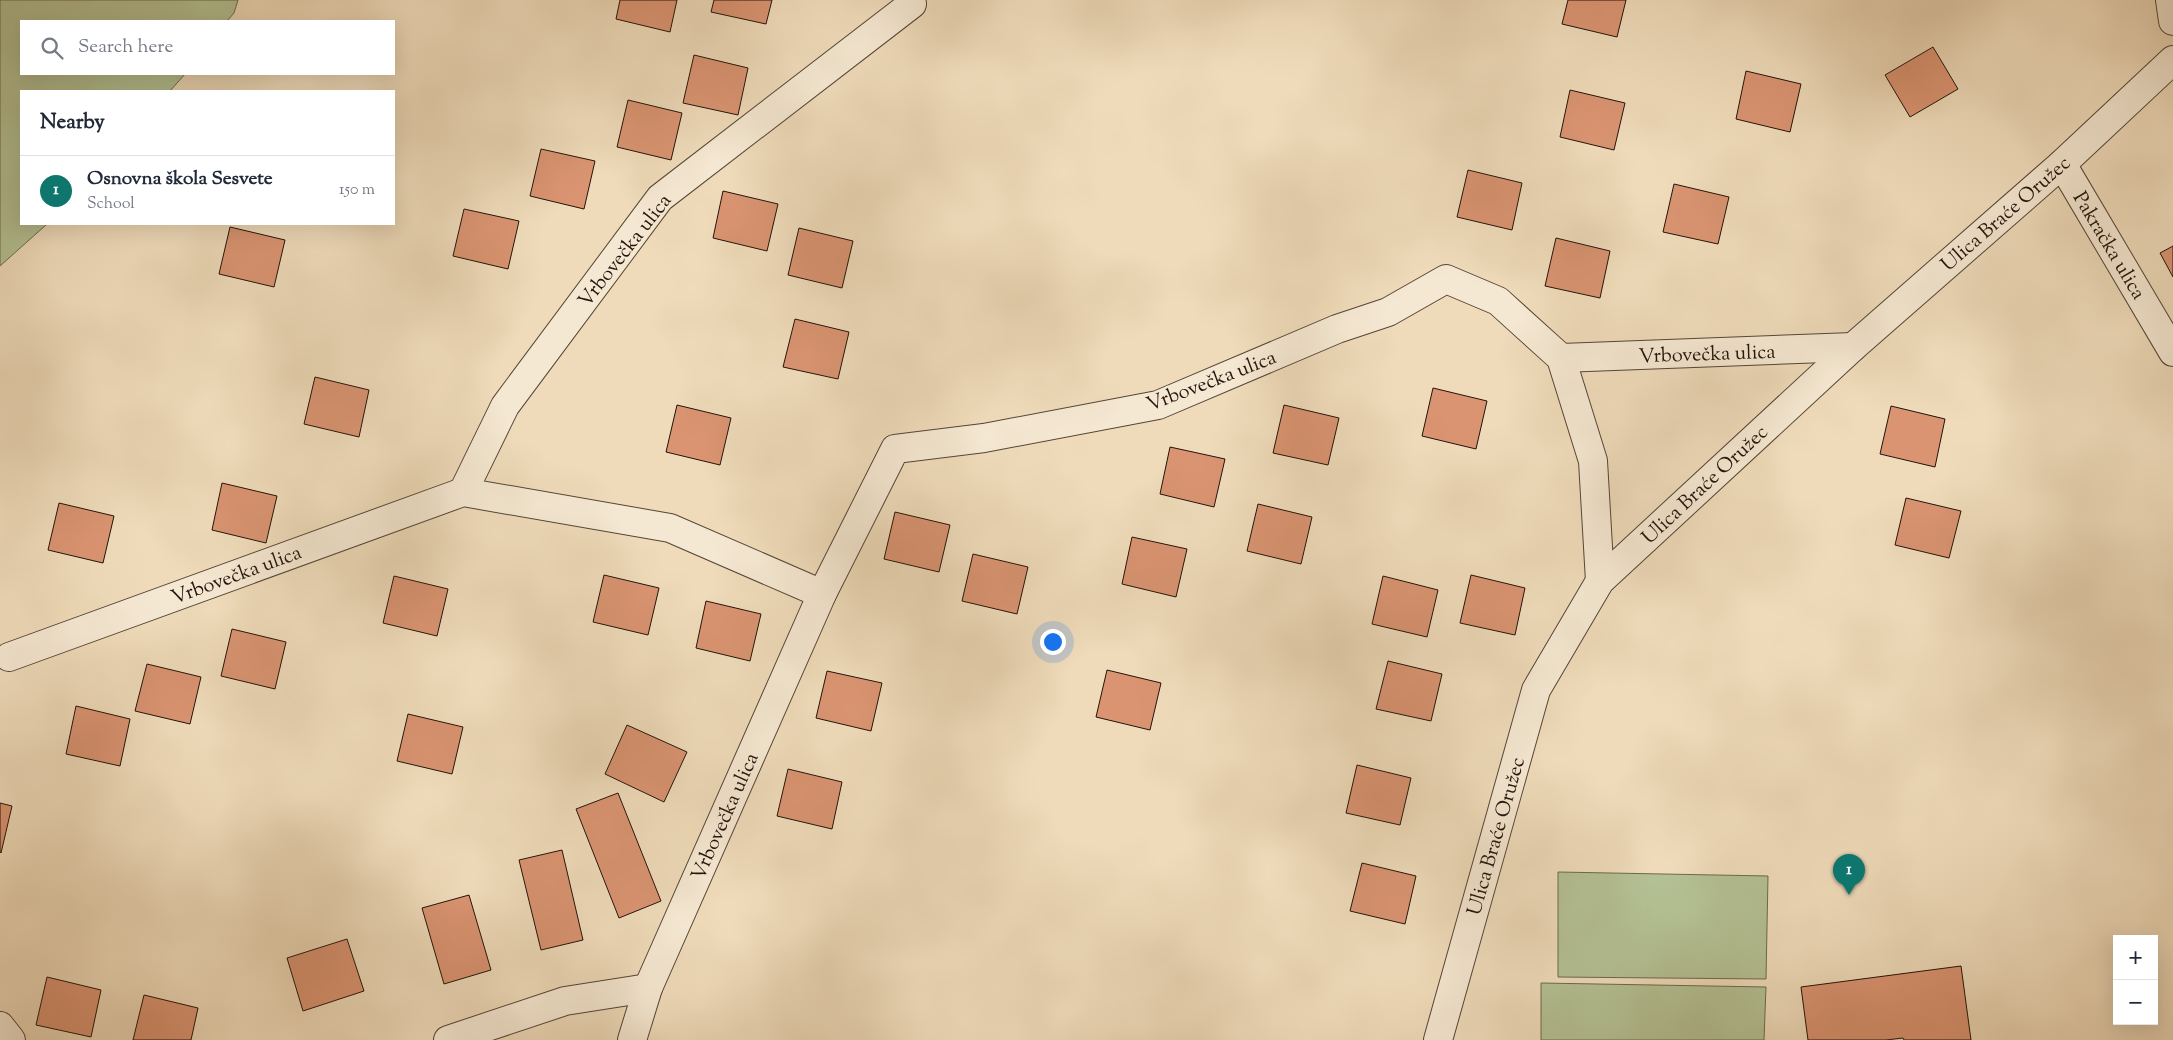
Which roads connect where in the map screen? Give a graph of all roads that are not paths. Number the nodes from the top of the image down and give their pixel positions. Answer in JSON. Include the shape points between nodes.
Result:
{"nodes":[{"id":1,"x":2170,"y":0,"type":"edge"},
{"id":2,"x":912,"y":4,"type":"dead end"},
{"id":3,"x":2173,"y":21,"type":"edge"},
{"id":4,"x":2173,"y":60,"type":"edge"},
{"id":5,"x":2062,"y":164,"type":"junction"},
{"id":6,"x":1852,"y":348,"type":"junction"},
{"id":7,"x":2173,"y":352,"type":"edge"},
{"id":8,"x":1561,"y":358,"type":"junction"},
{"id":9,"x":463,"y":492,"type":"junction"},
{"id":10,"x":1600,"y":581,"type":"junction"},
{"id":11,"x":822,"y":594,"type":"junction"},
{"id":12,"x":8,"y":656,"type":"dead end"},
{"id":13,"x":648,"y":988,"type":"junction"},
{"id":14,"x":0,"y":1026,"type":"edge"},
{"id":15,"x":12,"y":1040,"type":"edge"},
{"id":16,"x":448,"y":1040,"type":"edge"},
{"id":17,"x":632,"y":1040,"type":"edge"},
{"id":18,"x":1438,"y":1040,"type":"edge"}],
"edges":[{"from":1,"to":3,"type":"street"},
{"from":2,"to":9,"type":"street","name":"Vrbovečka ulica","via":[[660,198],[505,406]]},
{"from":4,"to":5,"type":"street","name":"Ulica Braće Oružec"},
{"from":5,"to":6,"type":"street","name":"Ulica Braće Oružec"},
{"from":5,"to":7,"type":"street","name":"Pakračka ulica"},
{"from":6,"to":8,"type":"street","name":"Vrbovečka ulica"},
{"from":6,"to":10,"type":"street","name":"Ulica Braće Oružec"},
{"from":8,"to":10,"type":"street","via":[[1593,461]]},
{"from":8,"to":11,"type":"street","name":"Vrbovečka ulica","via":[[1498,302],[1446,279],[1388,312],[1337,329],[1158,405],[984,438],[895,449]]},
{"from":9,"to":11,"type":"street","name":"Vrbovečka ulica","via":[[670,528]]},
{"from":9,"to":12,"type":"street","name":"Vrbovečka ulica"},
{"from":10,"to":18,"type":"street","name":"Ulica Braće Oružec","via":[[1536,690]]},
{"from":11,"to":13,"type":"street","name":"Vrbovečka ulica"},
{"from":13,"to":16,"type":"street","via":[[565,1001]]},
{"from":13,"to":17,"type":"street","name":"Vrbovečka ulica"},
{"from":14,"to":15,"type":"street"}]}
